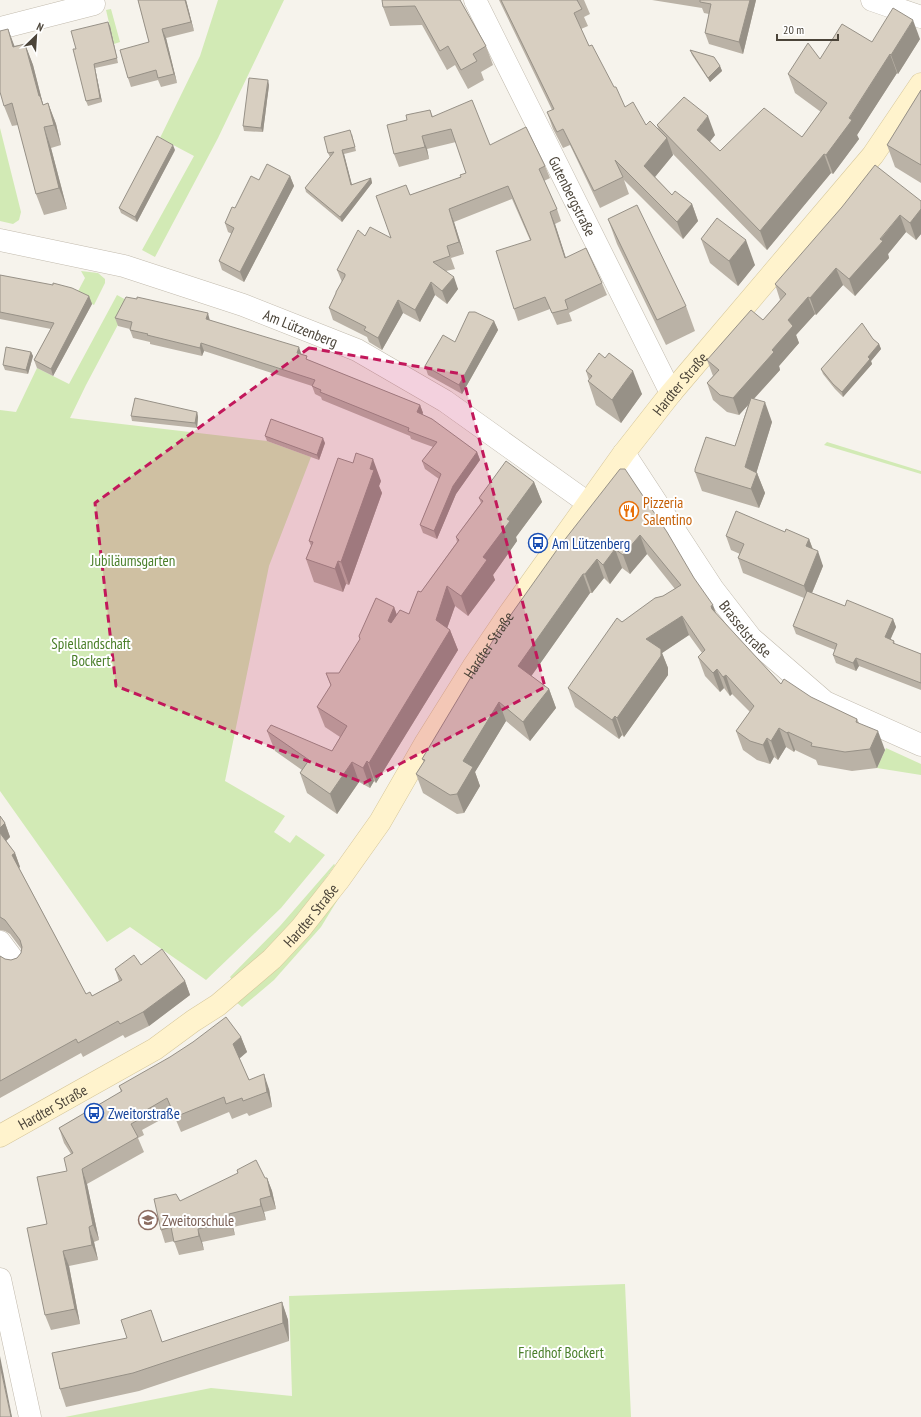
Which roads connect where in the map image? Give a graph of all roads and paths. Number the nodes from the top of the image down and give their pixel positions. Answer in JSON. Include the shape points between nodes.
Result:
{"nodes":[{"id":1,"x":475,"y":0,"type":"edge"},
{"id":2,"x":872,"y":0,"type":"edge"},
{"id":3,"x":94,"y":4,"type":"dead end"},
{"id":4,"x":921,"y":18,"type":"edge"},
{"id":5,"x":0,"y":28,"type":"edge"},
{"id":6,"x":921,"y":84,"type":"edge"},
{"id":7,"x":0,"y":240,"type":"edge"},
{"id":8,"x":671,"y":393,"type":"junction"},
{"id":9,"x":624,"y":453,"type":"junction"},
{"id":10,"x":588,"y":503,"type":"junction"},
{"id":11,"x":921,"y":745,"type":"edge"},
{"id":12,"x":0,"y":942,"type":"edge"},
{"id":13,"x":15,"y":962,"type":"edge"},
{"id":14,"x":0,"y":1136,"type":"edge"},
{"id":15,"x":0,"y":1278,"type":"edge"},
{"id":16,"x":30,"y":1417,"type":"edge"}],
"edges":[{"from":1,"to":8,"type":"street","name":"Gutenbergstraße"},
{"from":2,"to":4,"type":"street"},
{"from":3,"to":5,"type":"street"},
{"from":6,"to":8,"type":"main road","name":"Hardter Straße","via":[[873,155]]},
{"from":7,"to":10,"type":"street","name":"Am Lützenberg","via":[[124,266],[243,305],[357,350],[445,401]]},
{"from":8,"to":9,"type":"main road","name":"Hardter Straße"},
{"from":9,"to":10,"type":"main road","name":"Hardter Straße"},
{"from":9,"to":11,"type":"street","name":"Brasselstraße","via":[[712,589],[751,638],[825,702]]},
{"from":10,"to":14,"type":"main road","name":"Hardter Straße","via":[[473,667],[380,822],[301,928],[272,959],[218,1005],[155,1049]]},
{"from":12,"to":13,"type":"street"},
{"from":15,"to":16,"type":"street"}]}
